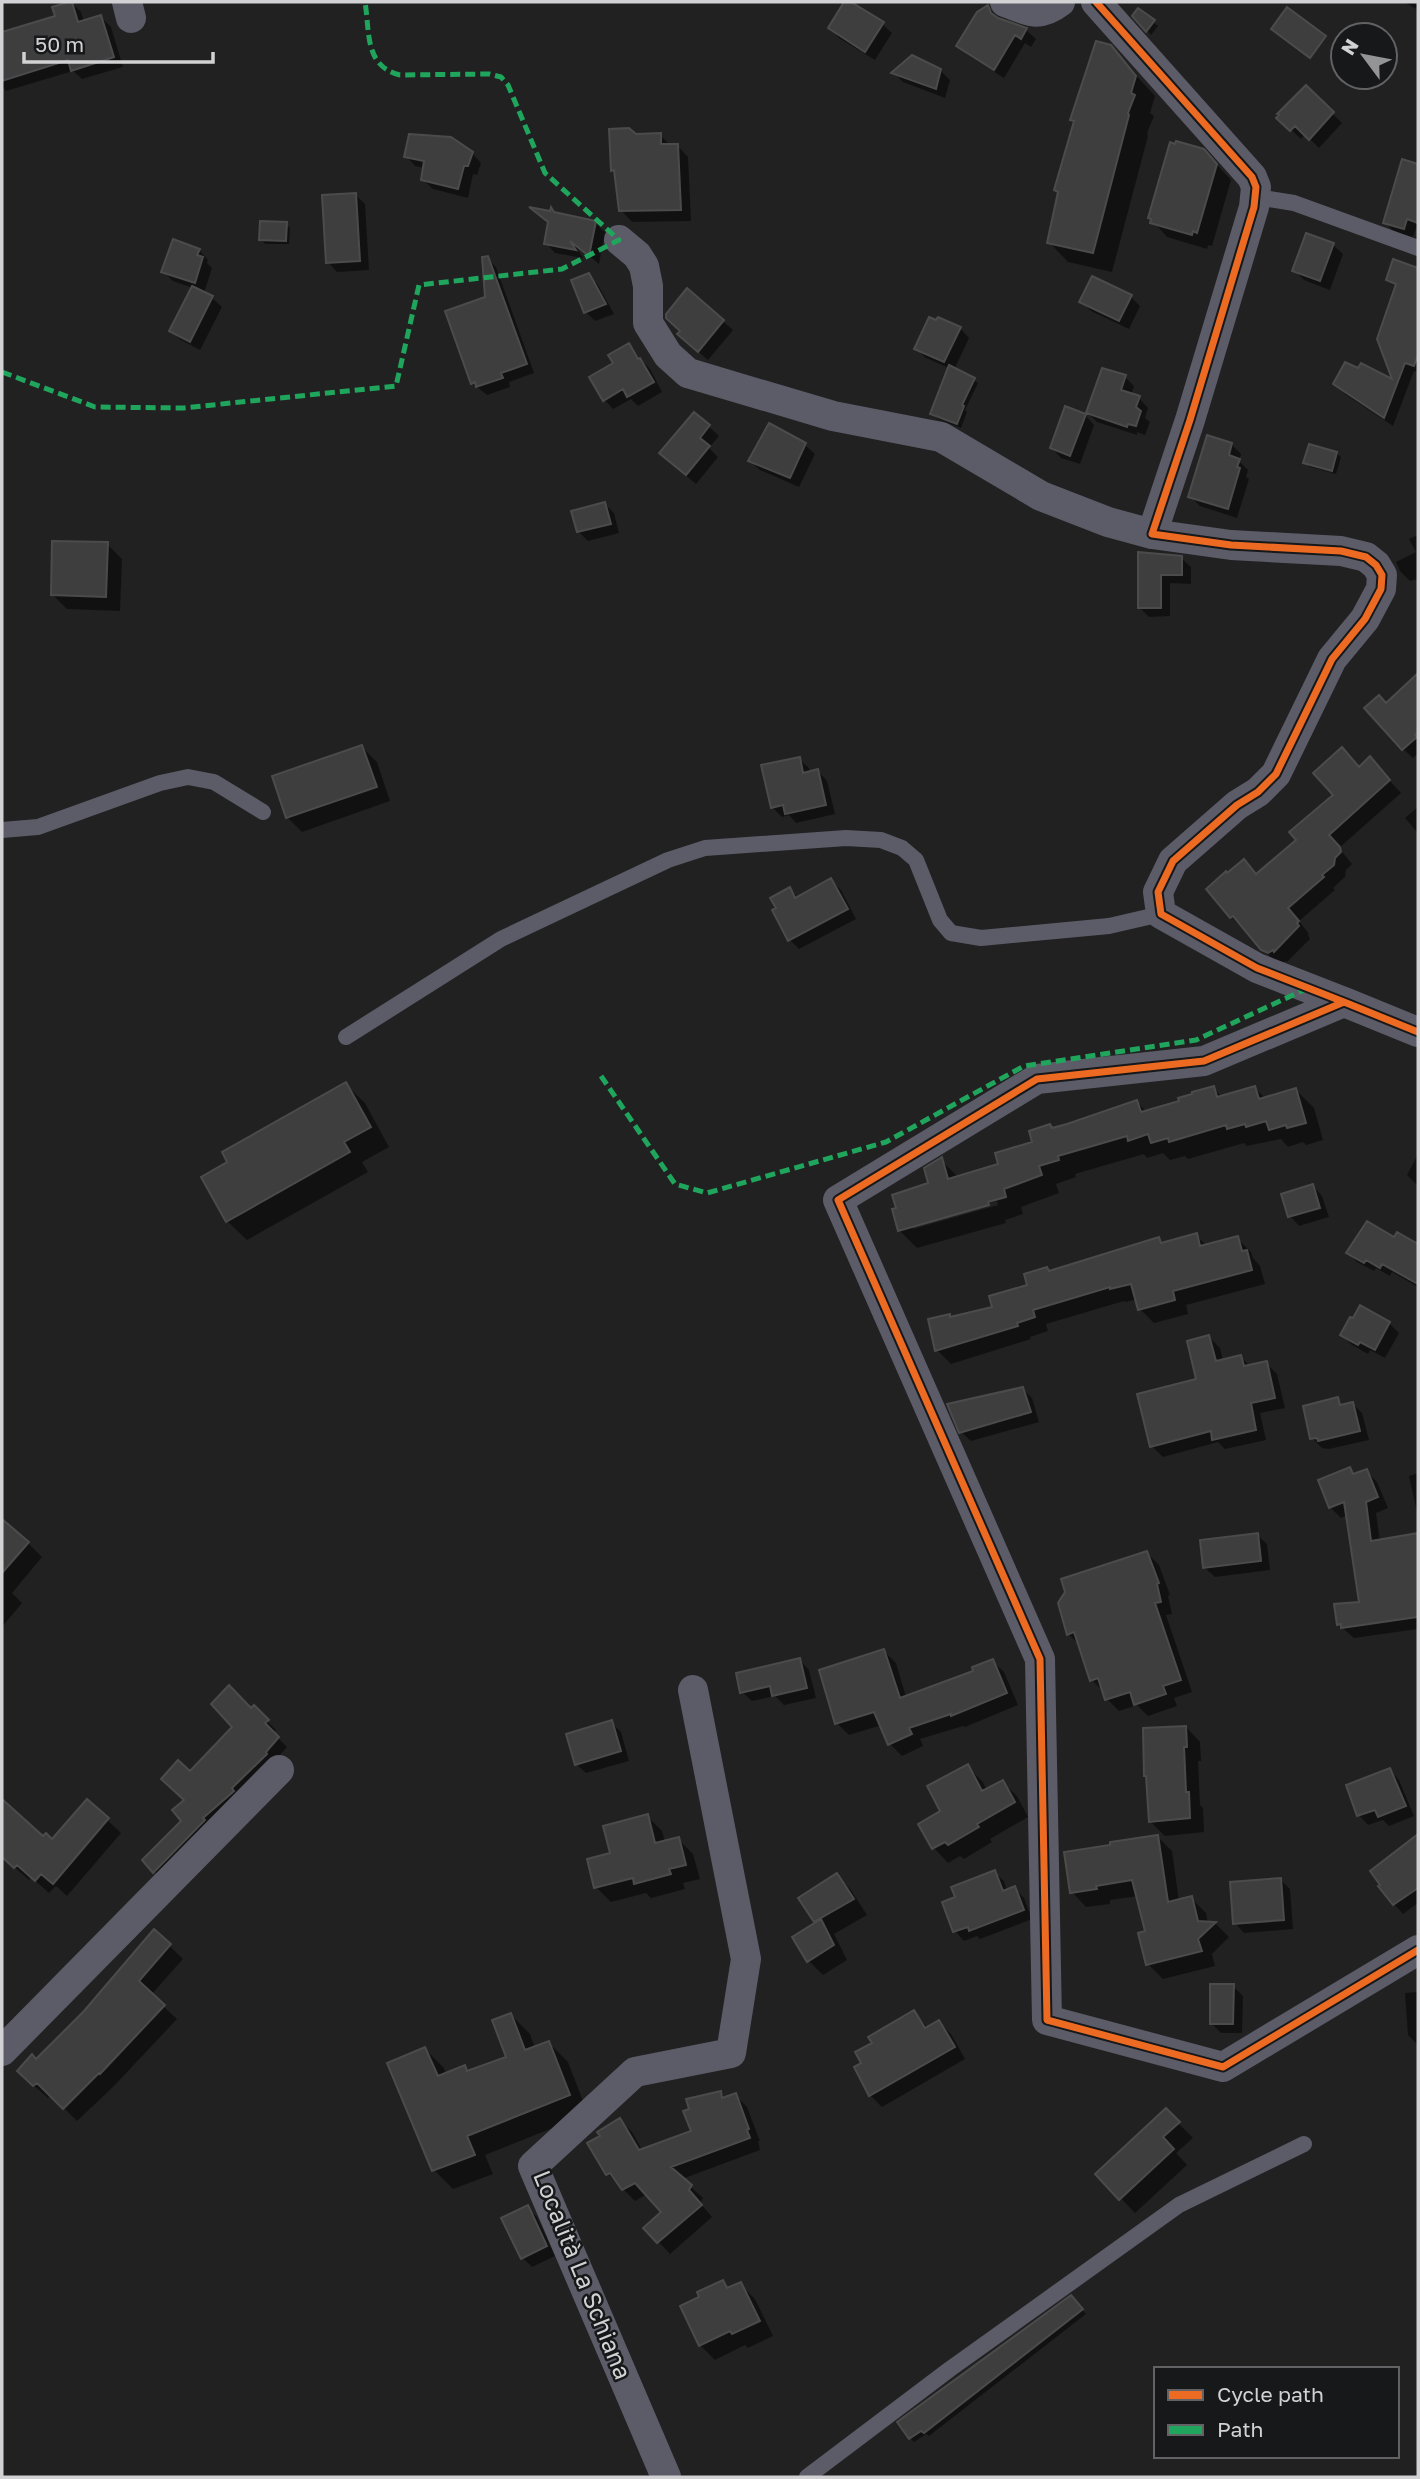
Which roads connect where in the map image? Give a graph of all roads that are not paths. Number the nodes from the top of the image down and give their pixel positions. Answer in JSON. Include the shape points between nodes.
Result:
{"nodes":[{"id":1,"x":1005,"y":2,"type":"edge"},
{"id":2,"x":1060,"y":2,"type":"edge"},
{"id":3,"x":1096,"y":2,"type":"edge"},
{"id":4,"x":1256,"y":197,"type":"junction"},
{"id":5,"x":619,"y":240,"type":"dead end"},
{"id":6,"x":1418,"y":248,"type":"edge"},
{"id":7,"x":1152,"y":534,"type":"junction"},
{"id":8,"x":263,"y":811,"type":"dead end"},
{"id":9,"x":2,"y":830,"type":"edge"},
{"id":10,"x":1161,"y":914,"type":"junction"},
{"id":11,"x":1344,"y":1002,"type":"junction"},
{"id":12,"x":1418,"y":1032,"type":"edge"},
{"id":13,"x":346,"y":1037,"type":"dead end"},
{"id":14,"x":693,"y":1690,"type":"dead end"},
{"id":15,"x":279,"y":1770,"type":"dead end"},
{"id":16,"x":1418,"y":1950,"type":"edge"},
{"id":17,"x":2,"y":2051,"type":"edge"},
{"id":18,"x":1304,"y":2144,"type":"dead end"},
{"id":19,"x":666,"y":2477,"type":"edge"},
{"id":20,"x":807,"y":2477,"type":"edge"}],
"edges":[{"from":1,"to":2,"type":"street","via":[[1037,13]]},
{"from":3,"to":4,"type":"street","via":[[1252,177]]},
{"from":4,"to":6,"type":"lane","via":[[1294,203]]},
{"from":4,"to":7,"type":"street"},
{"from":5,"to":7,"type":"street","via":[[644,266],[648,323],[668,355],[688,373],[833,416],[941,437],[1041,496]]},
{"from":7,"to":10,"type":"street","via":[[1231,545],[1341,551],[1366,558],[1382,575],[1381,589],[1365,619],[1332,659],[1276,774],[1173,861],[1158,892]]},
{"from":8,"to":9,"type":"lane","via":[[214,782],[188,777],[38,827]]},
{"from":10,"to":11,"type":"street","via":[[1257,968]]},
{"from":10,"to":13,"type":"lane","via":[[1109,926],[981,938],[951,933],[940,920],[916,860],[881,840],[846,838],[705,848],[668,860],[501,939]]},
{"from":11,"to":12,"type":"street"},
{"from":11,"to":16,"type":"street","via":[[1204,1060],[1037,1079],[838,1200],[1040,1659],[1047,2020],[1223,2067]]},
{"from":14,"to":19,"type":"street","name":"Località La Schiana","via":[[746,1959],[732,2053],[635,2072],[533,2166]]},
{"from":15,"to":17,"type":"street"},
{"from":18,"to":20,"type":"lane","via":[[1179,2205]]}]}
